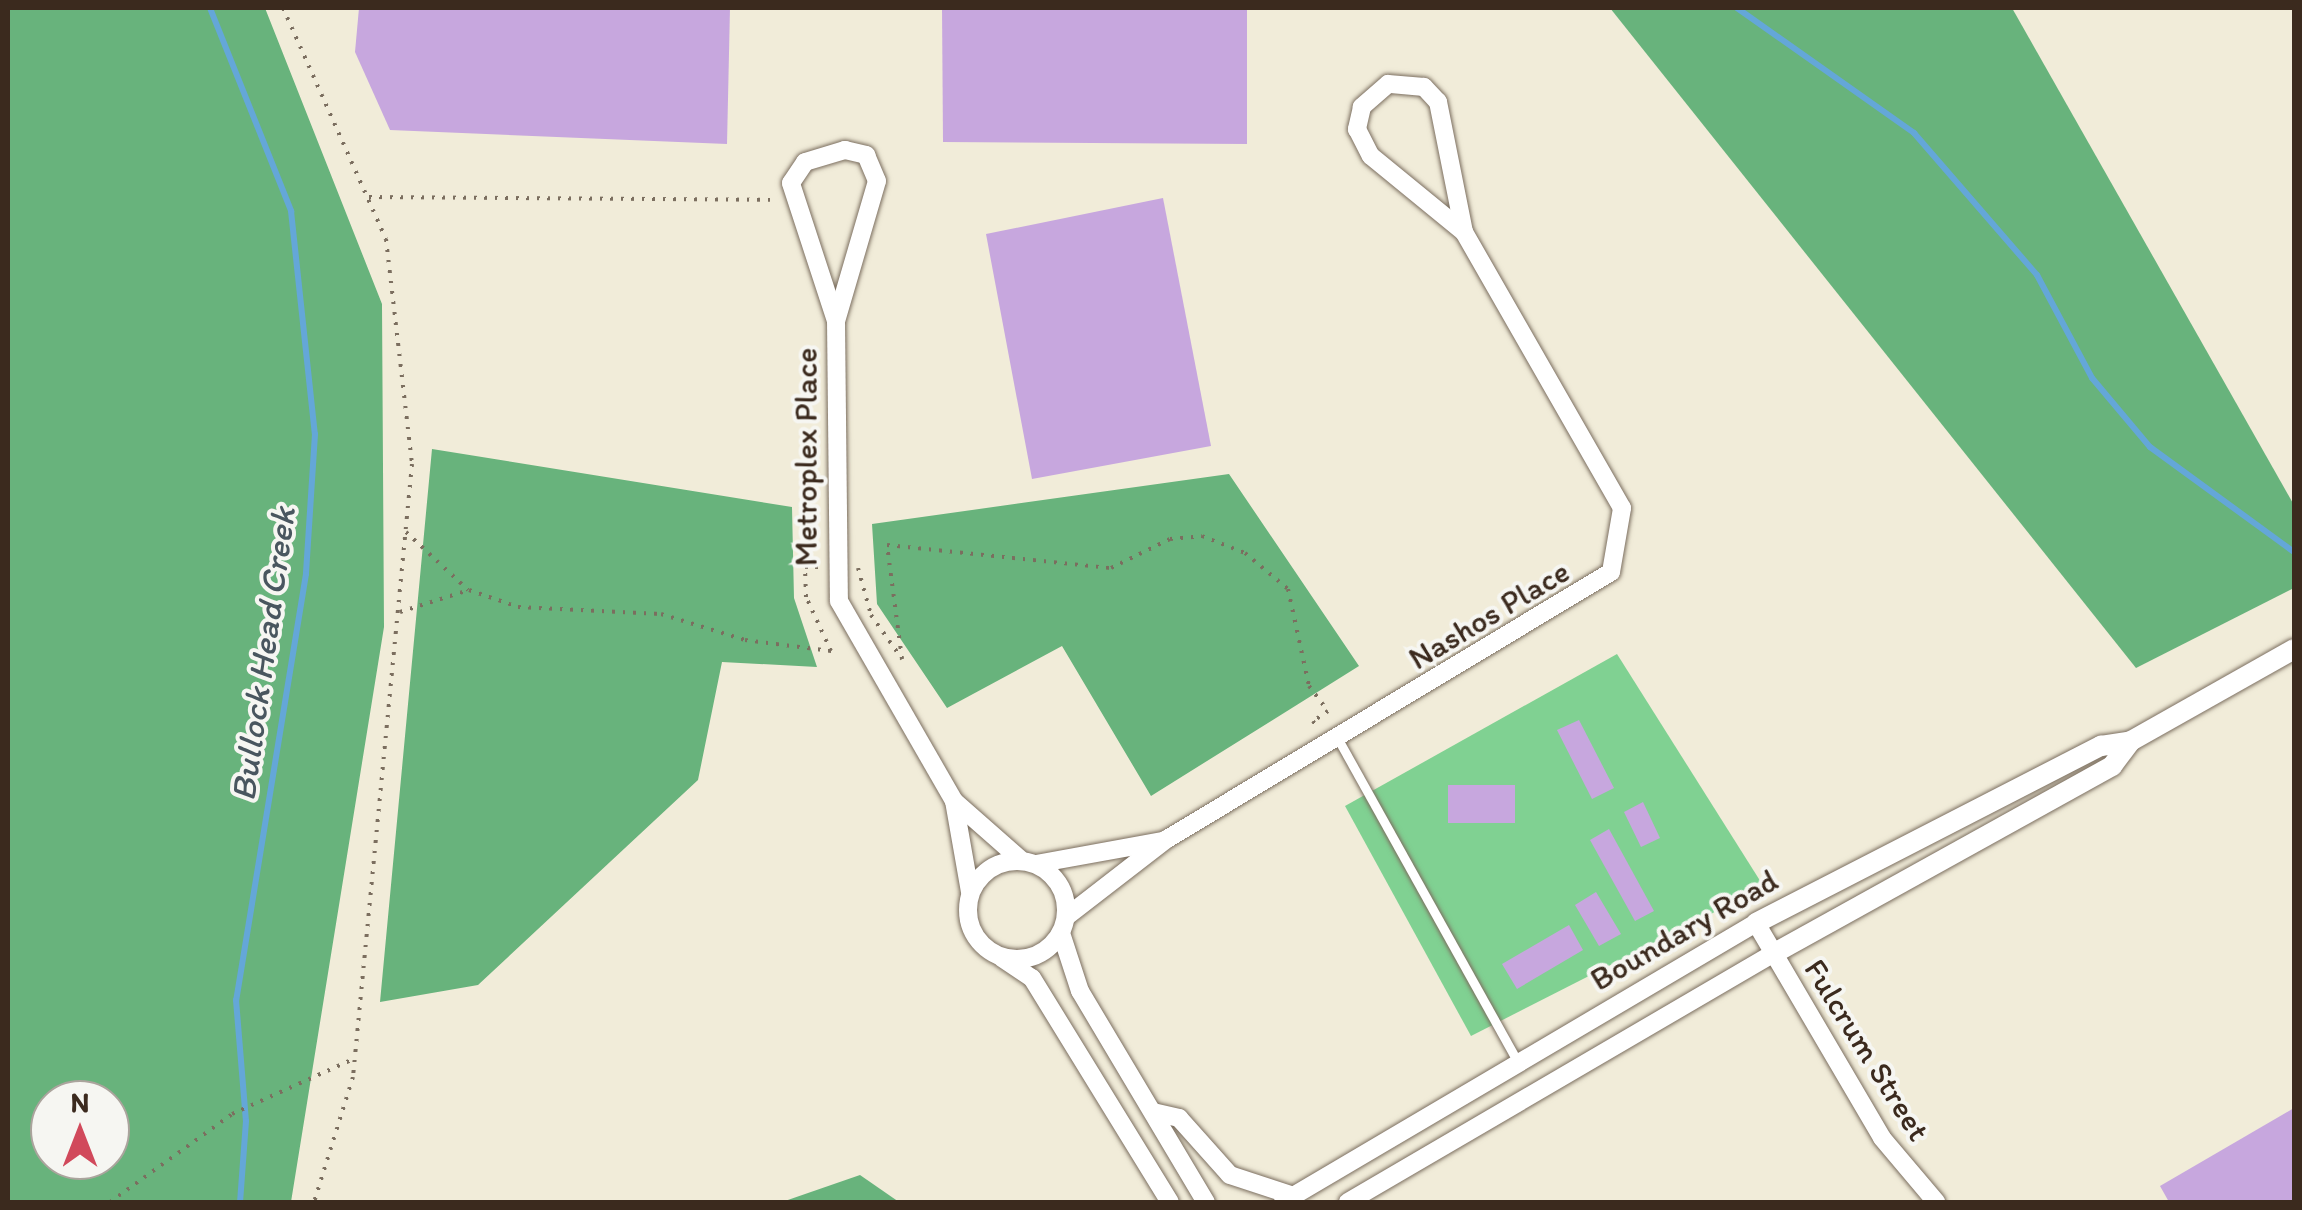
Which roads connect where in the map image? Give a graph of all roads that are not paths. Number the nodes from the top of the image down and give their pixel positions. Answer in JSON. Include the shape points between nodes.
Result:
{"nodes":[{"id":1,"x":1464,"y":232,"type":"junction"},
{"id":2,"x":836,"y":321,"type":"junction"},
{"id":3,"x":2294,"y":649,"type":"edge"},
{"id":4,"x":2130,"y":740,"type":"junction"},
{"id":5,"x":1332,"y":742,"type":"junction"},
{"id":6,"x":954,"y":801,"type":"junction"},
{"id":7,"x":1167,"y":839,"type":"junction"},
{"id":8,"x":1028,"y":862,"type":"junction"},
{"id":9,"x":970,"y":892,"type":"junction"},
{"id":10,"x":1756,"y":923,"type":"junction"},
{"id":11,"x":1064,"y":925,"type":"junction"},
{"id":12,"x":1773,"y":954,"type":"junction"},
{"id":13,"x":1002,"y":958,"type":"junction"},
{"id":14,"x":1518,"y":1062,"type":"junction"},
{"id":15,"x":1153,"y":1112,"type":"junction"},
{"id":16,"x":1163,"y":1198,"type":"edge"},
{"id":17,"x":1288,"y":1199,"type":"edge"},
{"id":18,"x":1206,"y":1202,"type":"edge"},
{"id":19,"x":1349,"y":1202,"type":"edge"},
{"id":20,"x":1936,"y":1202,"type":"edge"}],
"edges":[{"from":1,"to":1,"type":"street","name":"Nashos Place","via":[[1371,156],[1356,129],[1362,107],[1388,84],[1424,87],[1438,102]]},
{"from":1,"to":5,"type":"street","name":"Nashos Place","via":[[1609,477],[1622,543],[1612,572],[1591,590]]},
{"from":2,"to":2,"type":"street","name":"Metroplex Place","via":[[878,181],[866,155],[835,152],[804,162],[791,200]]},
{"from":2,"to":6,"type":"street","name":"Metroplex Place","via":[[833,566],[854,634]]},
{"from":3,"to":4,"type":"street","name":"Boundary Road"},
{"from":4,"to":10,"type":"street","name":"Boundary Road","via":[[2101,746]]},
{"from":4,"to":12,"type":"street","name":"Boundary Road","via":[[2112,766]]},
{"from":5,"to":7,"type":"street","name":"Nashos Place"},
{"from":5,"to":14,"type":"lane"},
{"from":6,"to":8,"type":"street","name":"Metroplex Place"},
{"from":6,"to":9,"type":"street","name":"Metroplex Place"},
{"from":7,"to":8,"type":"street","name":"Nashos Place"},
{"from":7,"to":11,"type":"street","name":"Nashos Place"},
{"from":8,"to":9,"type":"street","via":[[990,868]]},
{"from":8,"to":11,"type":"street","via":[[1060,885]]},
{"from":9,"to":13,"type":"street","via":[[975,937]]},
{"from":10,"to":12,"type":"street","name":"Fulcrum Street"},
{"from":10,"to":14,"type":"street","name":"Boundary Road"},
{"from":11,"to":13,"type":"street","via":[[1036,956]]},
{"from":11,"to":15,"type":"street","via":[[1080,991]]},
{"from":12,"to":19,"type":"street","name":"Boundary Road"},
{"from":12,"to":20,"type":"street","name":"Fulcrum Street","via":[[1882,1138]]},
{"from":13,"to":16,"type":"street","via":[[1032,978]]},
{"from":14,"to":17,"type":"street","name":"Boundary Road"},
{"from":15,"to":17,"type":"street","via":[[1180,1118],[1230,1174]]},
{"from":15,"to":18,"type":"street"}]}
